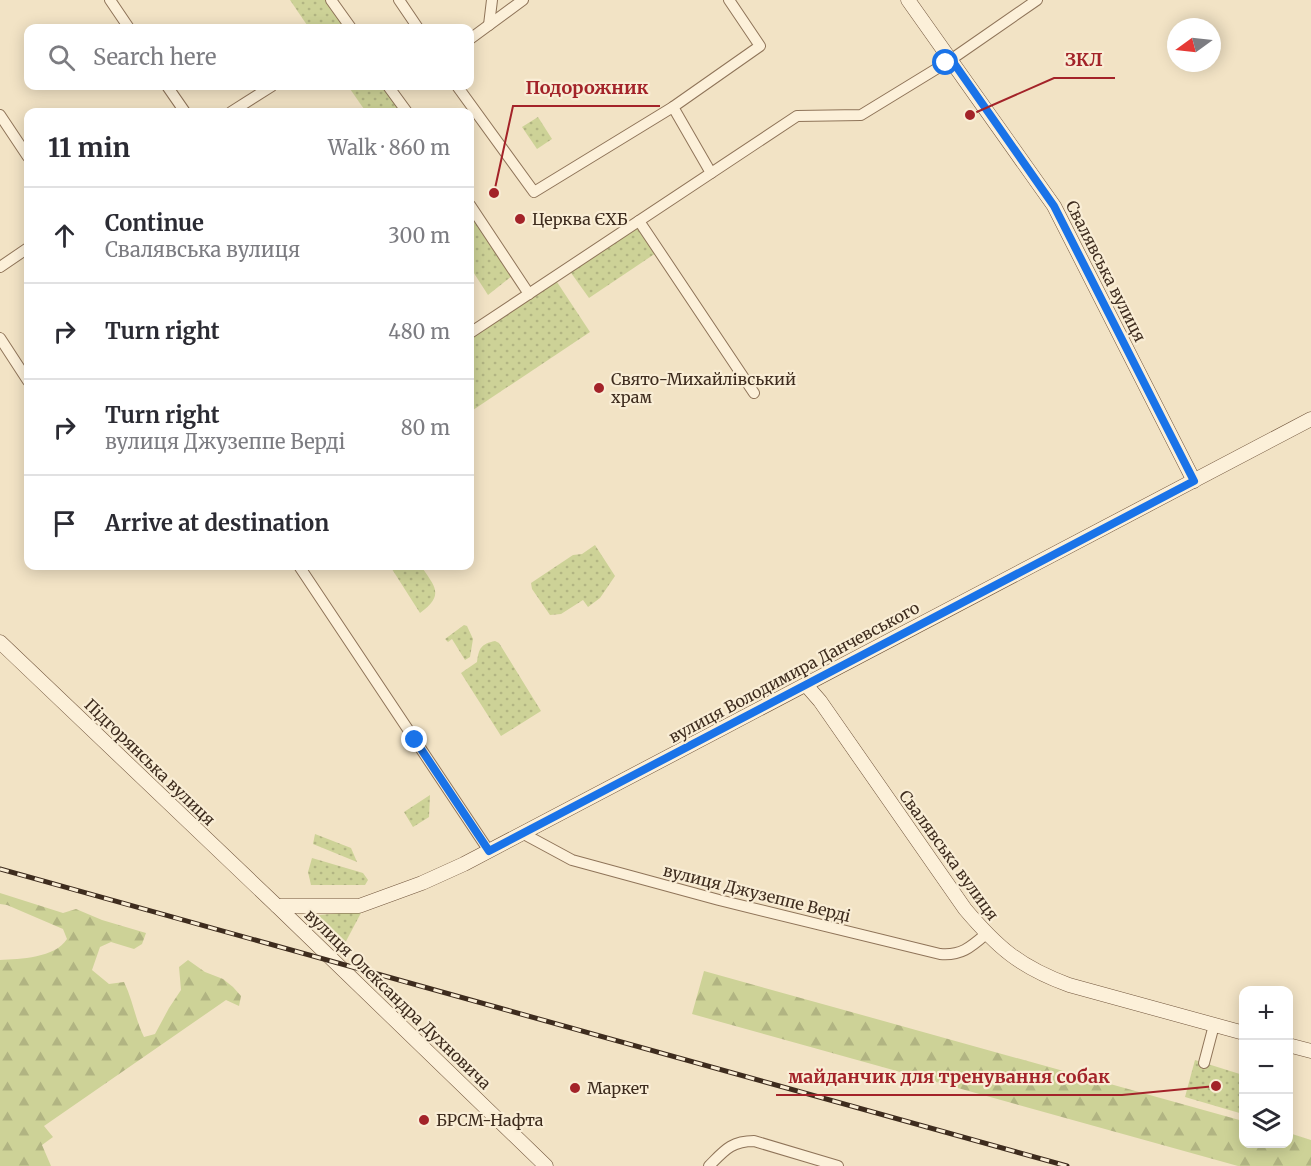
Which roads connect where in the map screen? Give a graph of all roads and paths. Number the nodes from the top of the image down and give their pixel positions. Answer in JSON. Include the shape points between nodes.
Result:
{"nodes":[{"id":1,"x":110,"y":0,"type":"edge"},
{"id":2,"x":331,"y":0,"type":"edge"},
{"id":3,"x":399,"y":0,"type":"edge"},
{"id":4,"x":492,"y":0,"type":"edge"},
{"id":5,"x":523,"y":0,"type":"edge"},
{"id":6,"x":729,"y":0,"type":"edge"},
{"id":7,"x":908,"y":0,"type":"edge"},
{"id":8,"x":1037,"y":0,"type":"edge"},
{"id":9,"x":126,"y":24,"type":"edge"},
{"id":10,"x":348,"y":24,"type":"edge"},
{"id":11,"x":415,"y":24,"type":"edge"},
{"id":12,"x":489,"y":25,"type":"junction"},
{"id":13,"x":474,"y":36,"type":"edge"},
{"id":14,"x":951,"y":59,"type":"junction"},
{"id":15,"x":169,"y":90,"type":"edge"},
{"id":16,"x":266,"y":90,"type":"edge"},
{"id":17,"x":394,"y":90,"type":"edge"},
{"id":18,"x":460,"y":90,"type":"edge"},
{"id":19,"x":673,"y":107,"type":"junction"},
{"id":20,"x":181,"y":108,"type":"edge"},
{"id":21,"x":237,"y":108,"type":"edge"},
{"id":22,"x":405,"y":108,"type":"edge"},
{"id":23,"x":473,"y":108,"type":"edge"},
{"id":24,"x":474,"y":109,"type":"edge"},
{"id":25,"x":0,"y":115,"type":"edge"},
{"id":26,"x":24,"y":152,"type":"edge"},
{"id":27,"x":711,"y":172,"type":"junction"},
{"id":28,"x":474,"y":212,"type":"edge"},
{"id":29,"x":639,"y":220,"type":"junction"},
{"id":30,"x":24,"y":251,"type":"edge"},
{"id":31,"x":0,"y":267,"type":"edge"},
{"id":32,"x":528,"y":294,"type":"junction"},
{"id":33,"x":474,"y":330,"type":"edge"},
{"id":34,"x":0,"y":338,"type":"edge"},
{"id":35,"x":24,"y":375,"type":"edge"},
{"id":36,"x":754,"y":393,"type":"dead end"},
{"id":37,"x":1311,"y":419,"type":"edge"},
{"id":38,"x":1194,"y":481,"type":"junction"},
{"id":39,"x":302,"y":570,"type":"edge"},
{"id":40,"x":0,"y":642,"type":"edge"},
{"id":41,"x":806,"y":684,"type":"junction"},
{"id":42,"x":522,"y":833,"type":"junction"},
{"id":43,"x":489,"y":851,"type":"junction"},
{"id":44,"x":278,"y":906,"type":"junction"},
{"id":45,"x":986,"y":934,"type":"junction"},
{"id":46,"x":1214,"y":1024,"type":"junction"},
{"id":47,"x":1239,"y":1032,"type":"edge"},
{"id":48,"x":1293,"y":1047,"type":"edge"},
{"id":49,"x":1311,"y":1052,"type":"edge"},
{"id":50,"x":1204,"y":1063,"type":"dead end"},
{"id":51,"x":546,"y":1166,"type":"edge"},
{"id":52,"x":709,"y":1166,"type":"edge"},
{"id":53,"x":838,"y":1166,"type":"edge"}],
"edges":[{"from":1,"to":9,"type":"street"},
{"from":2,"to":10,"type":"street"},
{"from":3,"to":11,"type":"street"},
{"from":4,"to":12,"type":"street"},
{"from":5,"to":12,"type":"street"},
{"from":6,"to":19,"type":"street","via":[[760,46]]},
{"from":7,"to":14,"type":"street","name":"Свалявська вулиця"},
{"from":8,"to":14,"type":"street"},
{"from":12,"to":13,"type":"street"},
{"from":14,"to":27,"type":"street","via":[[861,115],[796,116]]},
{"from":14,"to":38,"type":"street","name":"Свалявська вулиця","via":[[1054,206]]},
{"from":15,"to":20,"type":"street"},
{"from":16,"to":21,"type":"street"},
{"from":17,"to":22,"type":"street"},
{"from":18,"to":23,"type":"street"},
{"from":19,"to":24,"type":"street","via":[[534,192]]},
{"from":19,"to":27,"type":"street"},
{"from":25,"to":26,"type":"street"},
{"from":27,"to":29,"type":"street"},
{"from":28,"to":32,"type":"street"},
{"from":29,"to":32,"type":"street"},
{"from":29,"to":36,"type":"street"},
{"from":30,"to":31,"type":"street"},
{"from":32,"to":33,"type":"street"},
{"from":34,"to":35,"type":"street"},
{"from":37,"to":38,"type":"street","name":"вулиця Володимира Данчевського"},
{"from":38,"to":41,"type":"street","name":"вулиця Володимира Данчевського"},
{"from":39,"to":43,"type":"street"},
{"from":40,"to":44,"type":"street","name":"Підгорянська вулиця"},
{"from":41,"to":42,"type":"street","name":"вулиця Володимира Данчевського"},
{"from":41,"to":45,"type":"street","name":"Свалявська вулиця"},
{"from":42,"to":43,"type":"street","name":"вулиця Володимира Данчевського"},
{"from":42,"to":45,"type":"street","name":"вулиця Джузеппе Верді","via":[[572,860],[940,954],[966,951]]},
{"from":43,"to":44,"type":"street","name":"вулиця Володимира Данчевського","via":[[422,883],[359,906]]},
{"from":44,"to":51,"type":"street","name":"вулиця Олександра Духновича"},
{"from":45,"to":46,"type":"street","name":"Свалявська вулиця","via":[[1004,951],[1045,976]]},
{"from":46,"to":47,"type":"street","name":"Свалявська вулиця"},
{"from":46,"to":50,"type":"street"},
{"from":48,"to":49,"type":"street"},
{"from":52,"to":53,"type":"street","via":[[738,1142],[754,1141]]}]}
